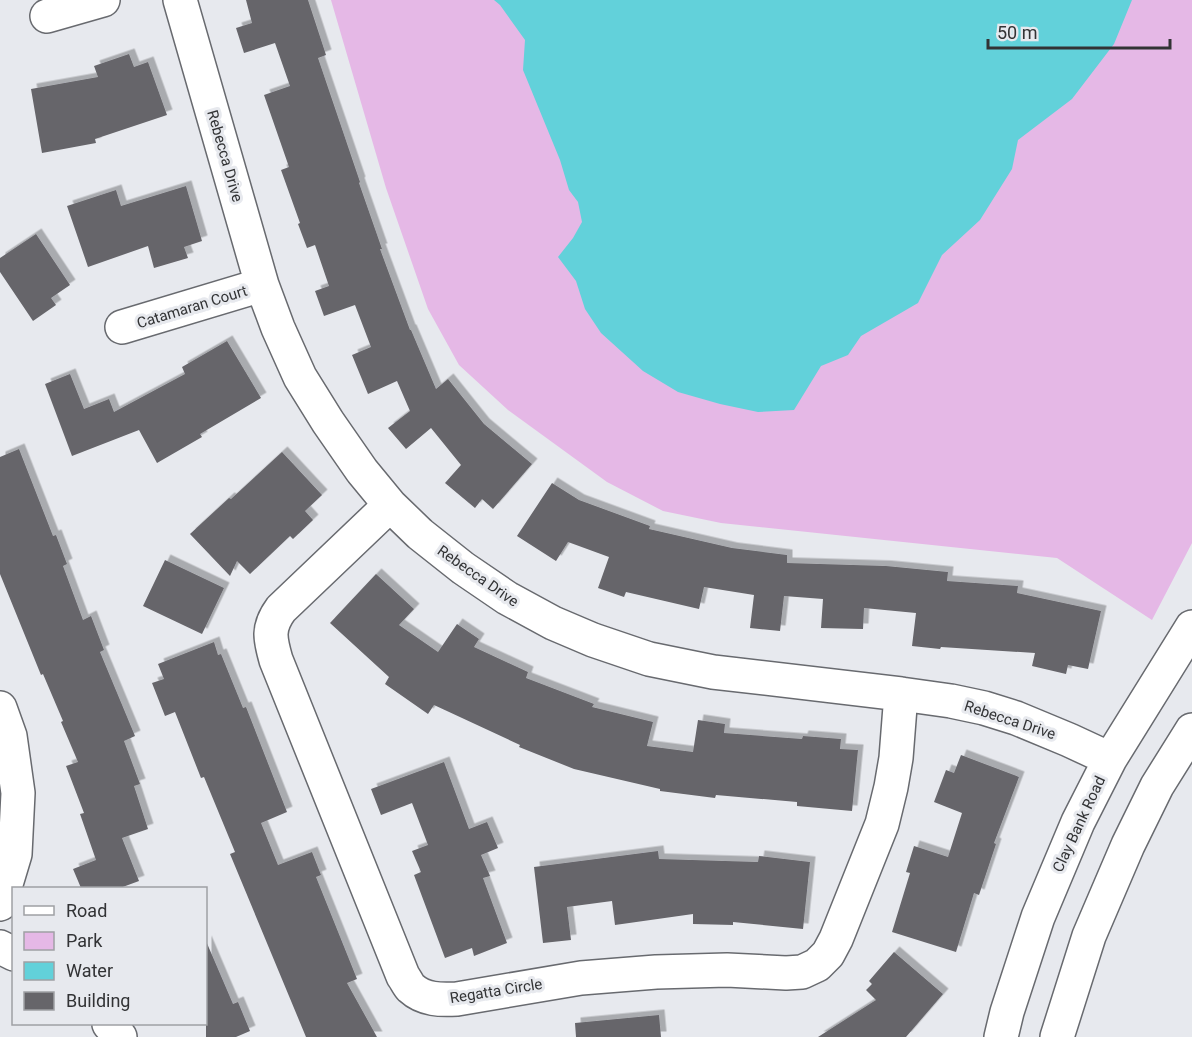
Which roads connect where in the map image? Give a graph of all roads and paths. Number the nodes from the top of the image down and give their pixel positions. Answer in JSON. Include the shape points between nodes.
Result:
{"nodes":[{"id":1,"x":103,"y":0,"type":"edge"},
{"id":2,"x":180,"y":0,"type":"edge"},
{"id":3,"x":47,"y":16,"type":"dead end"},
{"id":4,"x":262,"y":285,"type":"junction"},
{"id":5,"x":122,"y":327,"type":"dead end"},
{"id":6,"x":390,"y":505,"type":"junction"},
{"id":7,"x":1192,"y":627,"type":"edge"},
{"id":8,"x":901,"y":694,"type":"junction"},
{"id":9,"x":0,"y":708,"type":"edge"},
{"id":10,"x":1192,"y":730,"type":"edge"},
{"id":11,"x":1110,"y":759,"type":"junction"},
{"id":12,"x":0,"y":904,"type":"edge"},
{"id":13,"x":111,"y":1025,"type":"edge"},
{"id":14,"x":120,"y":1037,"type":"edge"},
{"id":15,"x":1001,"y":1037,"type":"edge"},
{"id":16,"x":1057,"y":1037,"type":"edge"}],
"edges":[{"from":1,"to":3,"type":"street"},
{"from":2,"to":4,"type":"street","name":"Rebecca Drive"},
{"from":4,"to":5,"type":"street","name":"Catamaran Court"},
{"from":4,"to":6,"type":"street","name":"Rebecca Drive","via":[[300,377],[362,471]]},
{"from":6,"to":8,"type":"street","name":"Rebecca Drive","via":[[420,534],[507,598],[593,640],[713,672]]},
{"from":6,"to":8,"type":"street","name":"Regatta Circle","via":[[281,609],[271,628],[272,645],[403,976],[423,996],[457,999],[581,978],[656,972],[802,972],[817,965],[836,939],[882,824],[896,758]]},
{"from":7,"to":11,"type":"street","name":"Clay Bank Road"},
{"from":8,"to":11,"type":"street","name":"Rebecca Drive","via":[[984,708]]},
{"from":9,"to":12,"type":"street","via":[[10,736],[18,793],[15,854]]},
{"from":10,"to":16,"type":"street","via":[[1157,786],[1128,845],[1089,936]]},
{"from":11,"to":15,"type":"street","name":"Clay Bank Road","via":[[1038,917]]},
{"from":13,"to":14,"type":"street"}]}
